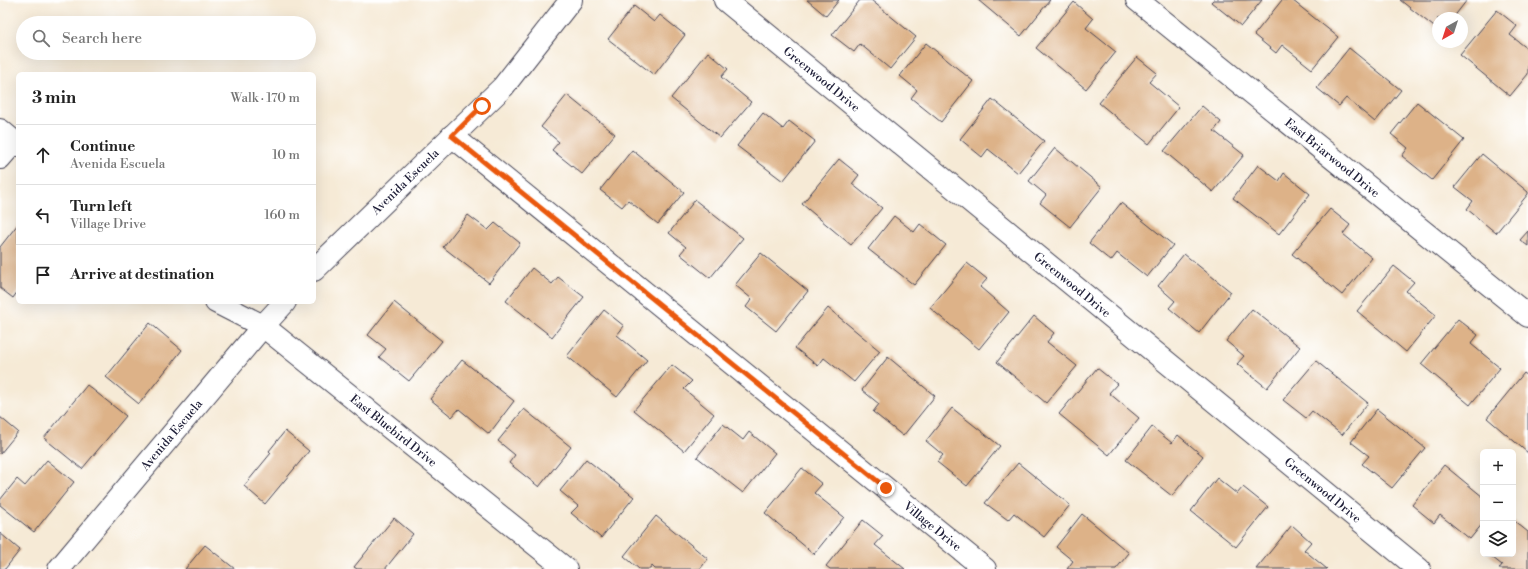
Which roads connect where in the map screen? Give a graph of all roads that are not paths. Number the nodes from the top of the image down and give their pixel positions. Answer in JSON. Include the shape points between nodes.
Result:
{"nodes":[{"id":1,"x":571,"y":0,"type":"edge"},
{"id":2,"x":725,"y":0,"type":"edge"},
{"id":3,"x":1137,"y":0,"type":"edge"},
{"id":4,"x":452,"y":136,"type":"junction"},
{"id":5,"x":11,"y":139,"type":"edge"},
{"id":6,"x":0,"y":158,"type":"edge"},
{"id":7,"x":316,"y":268,"type":"edge"},
{"id":8,"x":220,"y":304,"type":"edge"},
{"id":9,"x":283,"y":304,"type":"edge"},
{"id":10,"x":1528,"y":316,"type":"edge"},
{"id":11,"x":263,"y":326,"type":"junction"},
{"id":12,"x":59,"y":569,"type":"edge"},
{"id":13,"x":566,"y":569,"type":"edge"},
{"id":14,"x":985,"y":569,"type":"edge"},
{"id":15,"x":1419,"y":569,"type":"edge"}],
"edges":[{"from":1,"to":4,"type":"street","name":"Avenida Escuela","via":[[503,87]]},
{"from":2,"to":15,"type":"street","name":"Greenwood Drive"},
{"from":3,"to":10,"type":"street","name":"East Briarwood Drive"},
{"from":4,"to":7,"type":"street","name":"Avenida Escuela"},
{"from":4,"to":14,"type":"street","name":"Village Drive"},
{"from":5,"to":6,"type":"street"},
{"from":8,"to":11,"type":"street","name":"East Bluebird Drive"},
{"from":9,"to":11,"type":"street","name":"Avenida Escuela"},
{"from":11,"to":12,"type":"street","name":"Avenida Escuela"},
{"from":11,"to":13,"type":"street","name":"East Bluebird Drive"}]}
